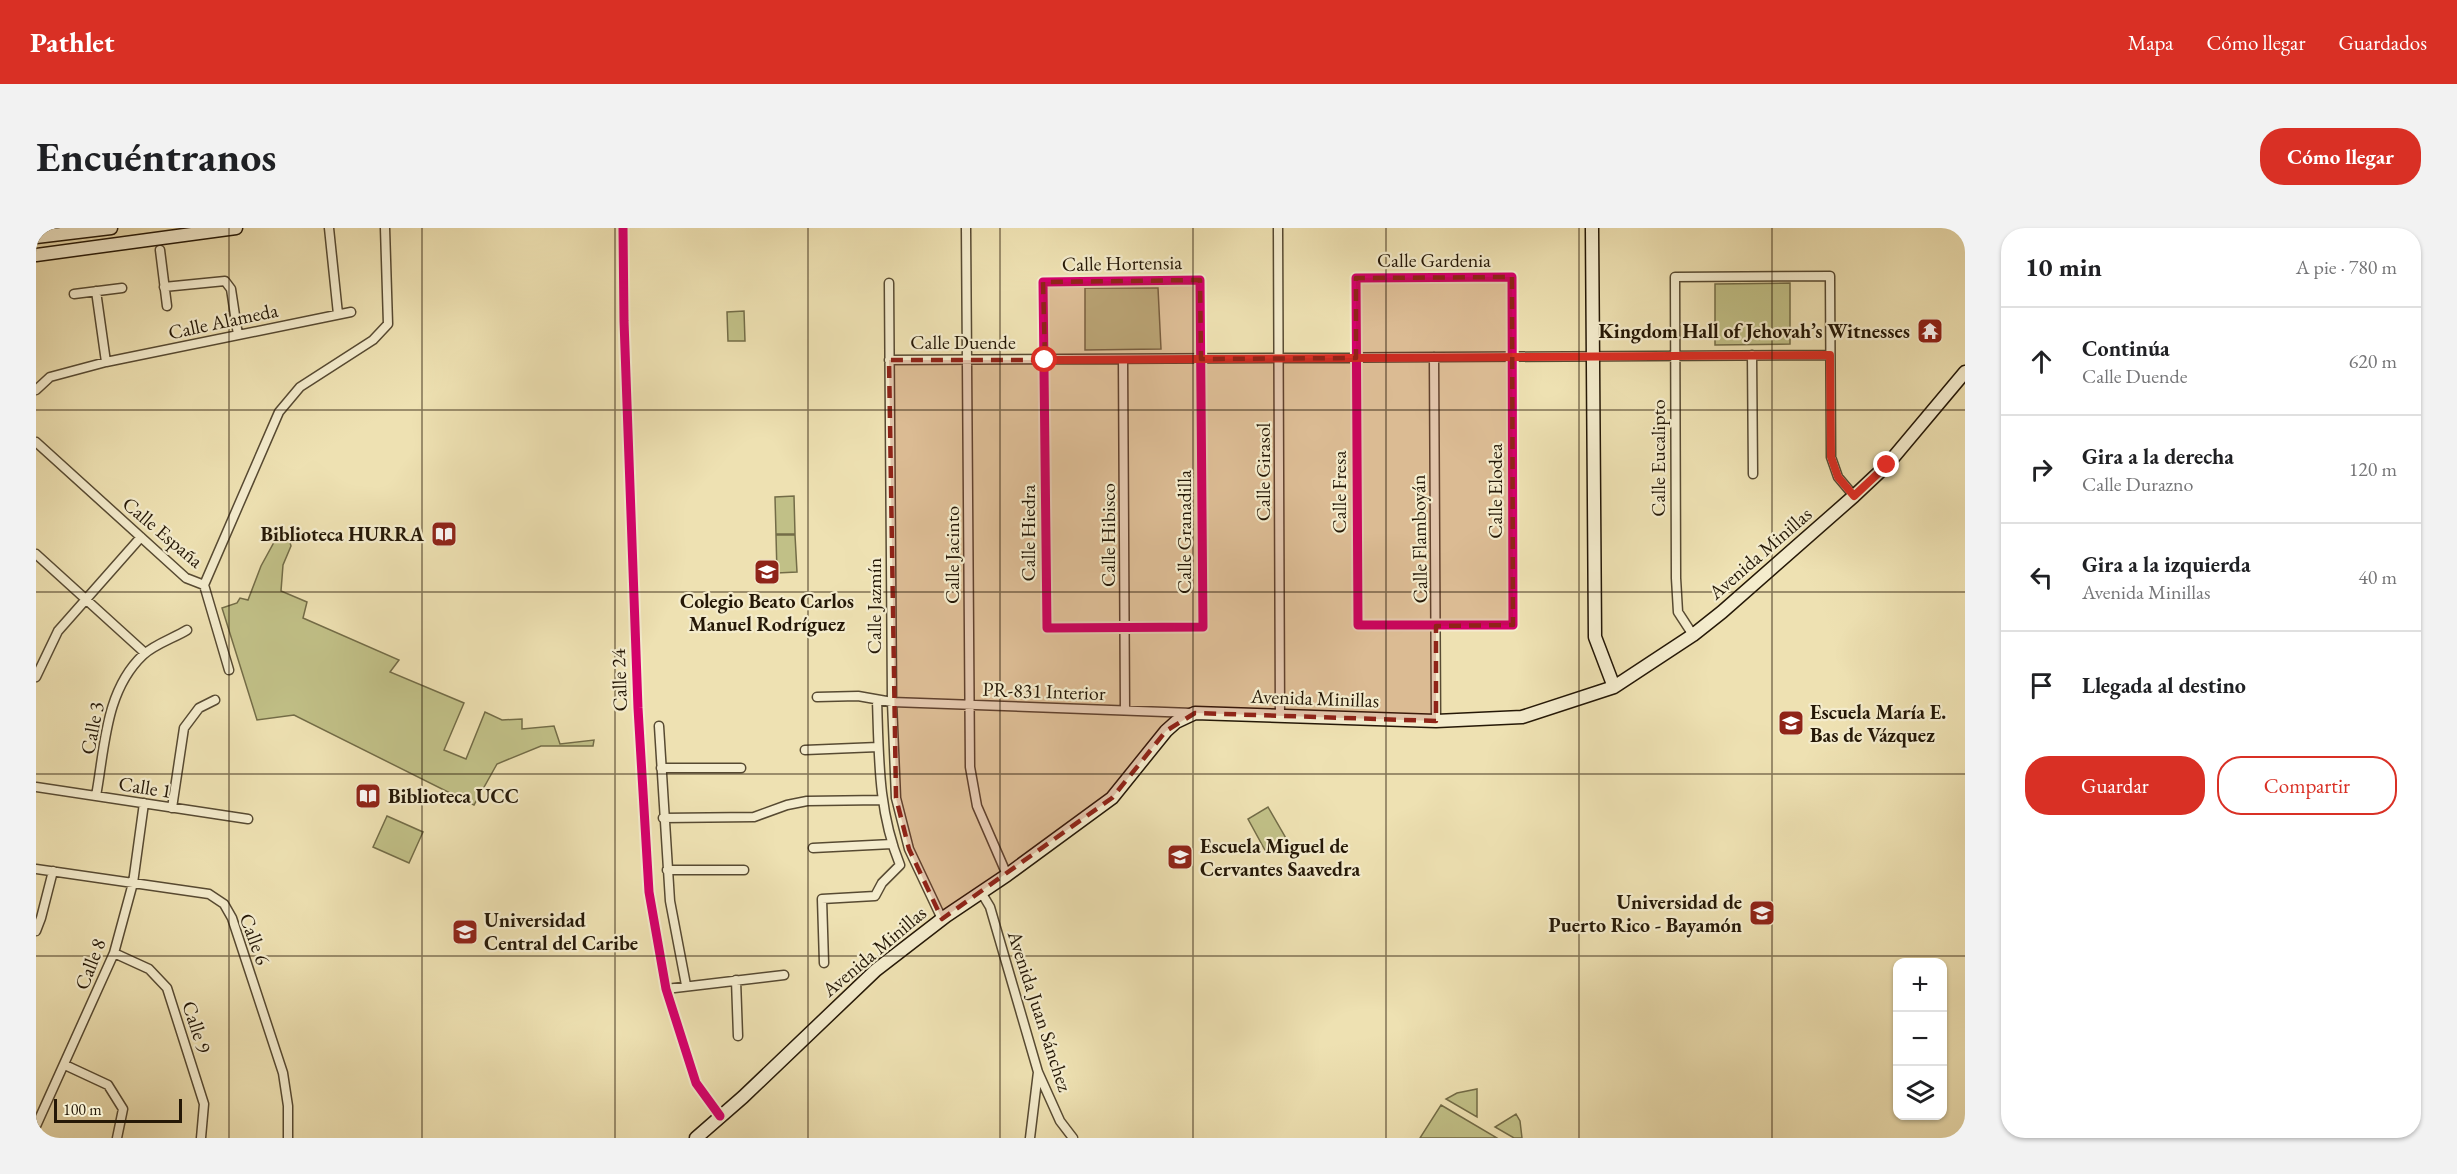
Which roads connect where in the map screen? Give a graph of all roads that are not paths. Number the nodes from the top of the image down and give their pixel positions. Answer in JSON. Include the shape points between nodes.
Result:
{"nodes":[{"id":1,"x":111,"y":228,"type":"edge"},
{"id":2,"x":236,"y":228,"type":"edge"},
{"id":3,"x":328,"y":228,"type":"edge"},
{"id":4,"x":385,"y":228,"type":"edge"},
{"id":5,"x":623,"y":228,"type":"edge"},
{"id":6,"x":966,"y":228,"type":"edge"},
{"id":7,"x":1278,"y":228,"type":"edge"},
{"id":8,"x":1592,"y":228,"type":"edge"},
{"id":9,"x":36,"y":237,"type":"edge"},
{"id":10,"x":160,"y":250,"type":"dead end"},
{"id":11,"x":36,"y":255,"type":"edge"},
{"id":12,"x":889,"y":283,"type":"dead end"},
{"id":13,"x":164,"y":287,"type":"junction"},
{"id":14,"x":122,"y":288,"type":"dead end"},
{"id":15,"x":96,"y":291,"type":"junction"},
{"id":16,"x":74,"y":294,"type":"dead end"},
{"id":17,"x":167,"y":306,"type":"dead end"},
{"id":18,"x":351,"y":312,"type":"dead end"},
{"id":19,"x":338,"y":314,"type":"junction"},
{"id":20,"x":238,"y":335,"type":"junction"},
{"id":21,"x":1752,"y":355,"type":"junction"},
{"id":22,"x":1830,"y":355,"type":"junction"},
{"id":23,"x":1593,"y":356,"type":"junction"},
{"id":24,"x":1674,"y":356,"type":"junction"},
{"id":25,"x":1434,"y":357,"type":"junction"},
{"id":26,"x":1512,"y":357,"type":"junction"},
{"id":27,"x":1279,"y":358,"type":"junction"},
{"id":28,"x":1356,"y":358,"type":"junction"},
{"id":29,"x":1123,"y":359,"type":"junction"},
{"id":30,"x":1201,"y":359,"type":"junction"},
{"id":31,"x":889,"y":360,"type":"junction"},
{"id":32,"x":967,"y":360,"type":"junction"},
{"id":33,"x":1045,"y":360,"type":"junction"},
{"id":34,"x":106,"y":362,"type":"junction"},
{"id":35,"x":1965,"y":372,"type":"edge"},
{"id":36,"x":36,"y":390,"type":"edge"},
{"id":37,"x":36,"y":442,"type":"edge"},
{"id":38,"x":1753,"y":474,"type":"dead end"},
{"id":39,"x":1854,"y":496,"type":"junction"},
{"id":40,"x":141,"y":537,"type":"junction"},
{"id":41,"x":36,"y":554,"type":"edge"},
{"id":42,"x":204,"y":585,"type":"junction"},
{"id":43,"x":85,"y":599,"type":"junction"},
{"id":44,"x":1436,"y":626,"type":"junction"},
{"id":45,"x":1125,"y":627,"type":"junction"},
{"id":46,"x":188,"y":630,"type":"dead end"},
{"id":47,"x":1693,"y":635,"type":"junction"},
{"id":48,"x":145,"y":653,"type":"junction"},
{"id":49,"x":229,"y":669,"type":"dead end"},
{"id":50,"x":36,"y":678,"type":"edge"},
{"id":51,"x":1614,"y":687,"type":"junction"},
{"id":52,"x":817,"y":697,"type":"dead end"},
{"id":53,"x":215,"y":700,"type":"dead end"},
{"id":54,"x":877,"y":700,"type":"junction"},
{"id":55,"x":892,"y":702,"type":"junction"},
{"id":56,"x":969,"y":705,"type":"junction"},
{"id":57,"x":1125,"y":711,"type":"junction"},
{"id":58,"x":1195,"y":713,"type":"junction"},
{"id":59,"x":1280,"y":717,"type":"junction"},
{"id":60,"x":1436,"y":721,"type":"junction"},
{"id":61,"x":659,"y":726,"type":"dead end"},
{"id":62,"x":878,"y":747,"type":"junction"},
{"id":63,"x":805,"y":750,"type":"dead end"},
{"id":64,"x":661,"y":768,"type":"junction"},
{"id":65,"x":741,"y":768,"type":"dead end"},
{"id":66,"x":36,"y":787,"type":"edge"},
{"id":67,"x":96,"y":796,"type":"junction"},
{"id":68,"x":882,"y":800,"type":"junction"},
{"id":69,"x":144,"y":803,"type":"junction"},
{"id":70,"x":172,"y":808,"type":"junction"},
{"id":71,"x":663,"y":818,"type":"junction"},
{"id":72,"x":248,"y":819,"type":"dead end"},
{"id":73,"x":892,"y":844,"type":"junction"},
{"id":74,"x":813,"y":848,"type":"dead end"},
{"id":75,"x":36,"y":869,"type":"edge"},
{"id":76,"x":667,"y":870,"type":"junction"},
{"id":77,"x":744,"y":870,"type":"dead end"},
{"id":78,"x":53,"y":871,"type":"junction"},
{"id":79,"x":1007,"y":875,"type":"junction"},
{"id":80,"x":133,"y":882,"type":"junction"},
{"id":81,"x":981,"y":892,"type":"junction"},
{"id":82,"x":942,"y":919,"type":"junction"},
{"id":83,"x":36,"y":931,"type":"edge"},
{"id":84,"x":114,"y":953,"type":"junction"},
{"id":85,"x":824,"y":963,"type":"dead end"},
{"id":86,"x":784,"y":975,"type":"dead end"},
{"id":87,"x":736,"y":980,"type":"junction"},
{"id":88,"x":686,"y":985,"type":"junction"},
{"id":89,"x":666,"y":989,"type":"junction"},
{"id":90,"x":738,"y":1036,"type":"dead end"},
{"id":91,"x":65,"y":1065,"type":"junction"},
{"id":92,"x":1038,"y":1072,"type":"junction"},
{"id":93,"x":720,"y":1116,"type":"junction"},
{"id":94,"x":36,"y":1126,"type":"edge"},
{"id":95,"x":117,"y":1138,"type":"edge"},
{"id":96,"x":201,"y":1138,"type":"edge"},
{"id":97,"x":288,"y":1138,"type":"edge"},
{"id":98,"x":696,"y":1138,"type":"edge"},
{"id":99,"x":1030,"y":1138,"type":"edge"},
{"id":100,"x":1073,"y":1138,"type":"edge"}],
"edges":[{"from":1,"to":9,"type":"main road"},
{"from":2,"to":11,"type":"main road"},
{"from":3,"to":19,"type":"street"},
{"from":4,"to":42,"type":"street","via":[[388,324],[373,340],[300,387],[279,412]]},
{"from":5,"to":89,"type":"street","name":"Calle 24","via":[[638,702],[649,892]]},
{"from":6,"to":32,"type":"street","name":"Calle Jacinto"},
{"from":7,"to":27,"type":"street","name":"Calle Girasol"},
{"from":8,"to":23,"type":"main road"},
{"from":10,"to":13,"type":"street"},
{"from":12,"to":31,"type":"street","name":"Calle Jazmín"},
{"from":13,"to":17,"type":"street"},
{"from":13,"to":20,"type":"street","via":[[225,281],[231,289]]},
{"from":14,"to":15,"type":"street"},
{"from":15,"to":16,"type":"street"},
{"from":15,"to":34,"type":"street"},
{"from":18,"to":19,"type":"street","name":"Calle Alameda"},
{"from":19,"to":20,"type":"street","name":"Calle Alameda"},
{"from":20,"to":34,"type":"street","name":"Calle Alameda"},
{"from":21,"to":22,"type":"street","name":"Calle Duende"},
{"from":21,"to":24,"type":"street","name":"Calle Duende"},
{"from":21,"to":38,"type":"street"},
{"from":22,"to":24,"type":"street","name":"Calle Eucalipto","via":[[1830,276],[1675,277]]},
{"from":22,"to":39,"type":"street","via":[[1831,457],[1838,477]]},
{"from":23,"to":24,"type":"street","name":"Calle Duende"},
{"from":23,"to":26,"type":"street","name":"Calle Duende"},
{"from":23,"to":51,"type":"main road","via":[[1595,637]]},
{"from":24,"to":47,"type":"street","name":"Calle Eucalipto","via":[[1678,612]]},
{"from":25,"to":26,"type":"street","name":"Calle Duende"},
{"from":25,"to":28,"type":"street","name":"Calle Duende"},
{"from":25,"to":44,"type":"street","name":"Calle Flamboyán"},
{"from":26,"to":28,"type":"street","name":"Calle Gardenia","via":[[1512,277],[1356,278]]},
{"from":26,"to":44,"type":"street","name":"Calle Elodea","via":[[1513,625]]},
{"from":27,"to":28,"type":"street","name":"Calle Duende"},
{"from":27,"to":30,"type":"street","name":"Calle Duende"},
{"from":27,"to":59,"type":"street","name":"Calle Girasol"},
{"from":28,"to":44,"type":"street","name":"Calle Fresa","via":[[1358,625]]},
{"from":29,"to":30,"type":"street","name":"Calle Duende"},
{"from":29,"to":33,"type":"street","name":"Calle Duende"},
{"from":29,"to":45,"type":"street","name":"Calle Hibisco"},
{"from":30,"to":33,"type":"street","name":"Calle Hortensia","via":[[1200,280],[1043,282]]},
{"from":30,"to":45,"type":"street","name":"Calle Granadilla","via":[[1203,627]]},
{"from":31,"to":32,"type":"street","name":"Calle Duende"},
{"from":31,"to":55,"type":"street","name":"Calle Jazmín"},
{"from":32,"to":33,"type":"street","name":"Calle Duende"},
{"from":32,"to":56,"type":"street","name":"Calle Jacinto"},
{"from":33,"to":45,"type":"street","name":"Calle Hiedra","via":[[1047,628]]},
{"from":34,"to":36,"type":"street","name":"Calle Alameda","via":[[50,377]]},
{"from":35,"to":39,"type":"main road","name":"Avenida Minillas","via":[[1887,465]]},
{"from":37,"to":40,"type":"street","name":"Calle España"},
{"from":39,"to":47,"type":"main road","name":"Avenida Minillas"},
{"from":40,"to":42,"type":"street","name":"Calle España","via":[[186,578]]},
{"from":40,"to":43,"type":"street"},
{"from":41,"to":43,"type":"street"},
{"from":42,"to":49,"type":"street","name":"Calle España"},
{"from":43,"to":48,"type":"street"},
{"from":43,"to":50,"type":"street","via":[[58,631]]},
{"from":44,"to":60,"type":"street","name":"Calle Flamboyán"},
{"from":45,"to":57,"type":"street","name":"Calle Hibisco"},
{"from":46,"to":48,"type":"street","name":"Calle 3"},
{"from":47,"to":51,"type":"main road","name":"Avenida Minillas"},
{"from":48,"to":67,"type":"street","name":"Calle 3","via":[[126,674],[113,700]]},
{"from":51,"to":60,"type":"main road","name":"Avenida Minillas","via":[[1522,717]]},
{"from":52,"to":54,"type":"street","name":"PR-831 Interior","via":[[858,696]]},
{"from":53,"to":70,"type":"street","via":[[198,708],[184,728]]},
{"from":54,"to":55,"type":"street","name":"PR-831 Interior"},
{"from":54,"to":62,"type":"street"},
{"from":55,"to":56,"type":"street","name":"PR-831 Interior"},
{"from":55,"to":82,"type":"street","name":"Calle Jazmín","via":[[896,798],[909,849]]},
{"from":56,"to":57,"type":"street","name":"PR-831 Interior"},
{"from":56,"to":79,"type":"street","name":"Calle Jacinto","via":[[970,766],[977,806]]},
{"from":57,"to":58,"type":"street","name":"PR-831 Interior"},
{"from":58,"to":59,"type":"main road","name":"Avenida Minillas"},
{"from":58,"to":79,"type":"main road","name":"Avenida Minillas","via":[[1166,731],[1112,798]]},
{"from":59,"to":60,"type":"main road","name":"Avenida Minillas"},
{"from":61,"to":64,"type":"street"},
{"from":62,"to":63,"type":"street"},
{"from":62,"to":68,"type":"street"},
{"from":64,"to":65,"type":"street"},
{"from":64,"to":71,"type":"street"},
{"from":66,"to":67,"type":"street","name":"Calle 1"},
{"from":67,"to":69,"type":"street","name":"Calle 1"},
{"from":68,"to":71,"type":"street","via":[[807,801],[754,818]]},
{"from":68,"to":73,"type":"street"},
{"from":69,"to":70,"type":"street","name":"Calle 1"},
{"from":69,"to":80,"type":"street","name":"Calle 8"},
{"from":70,"to":72,"type":"street","name":"Calle 1"},
{"from":71,"to":76,"type":"street"},
{"from":73,"to":74,"type":"street"},
{"from":73,"to":85,"type":"street","via":[[900,865],[874,896],[822,899]]},
{"from":75,"to":78,"type":"street","name":"Calle 6"},
{"from":76,"to":77,"type":"street"},
{"from":76,"to":88,"type":"street"},
{"from":78,"to":80,"type":"street","name":"Calle 6"},
{"from":78,"to":83,"type":"street"},
{"from":79,"to":81,"type":"main road","name":"Avenida Minillas"},
{"from":80,"to":84,"type":"street","name":"Calle 8"},
{"from":80,"to":97,"type":"street","name":"Calle 6","via":[[208,894],[224,904],[283,1074]]},
{"from":81,"to":82,"type":"main road","name":"Avenida Minillas"},
{"from":81,"to":92,"type":"street","name":"Avenida Juan Sánchez","via":[[990,907]]},
{"from":82,"to":93,"type":"main road","name":"Avenida Minillas","via":[[876,970]]},
{"from":84,"to":91,"type":"street","name":"Calle 8"},
{"from":84,"to":96,"type":"street","name":"Calle 9","via":[[149,969],[167,988],[204,1104]]},
{"from":86,"to":87,"type":"street"},
{"from":87,"to":88,"type":"street"},
{"from":87,"to":90,"type":"street"},
{"from":88,"to":89,"type":"street"},
{"from":89,"to":93,"type":"street","name":"Calle 24","via":[[696,1083]]},
{"from":91,"to":94,"type":"street","name":"Calle 8"},
{"from":91,"to":95,"type":"street","via":[[108,1085],[123,1109]]},
{"from":92,"to":99,"type":"street"},
{"from":92,"to":100,"type":"street","name":"Avenida Juan Sánchez","via":[[1060,1121]]},
{"from":93,"to":98,"type":"main road","name":"Avenida Minillas"}]}
